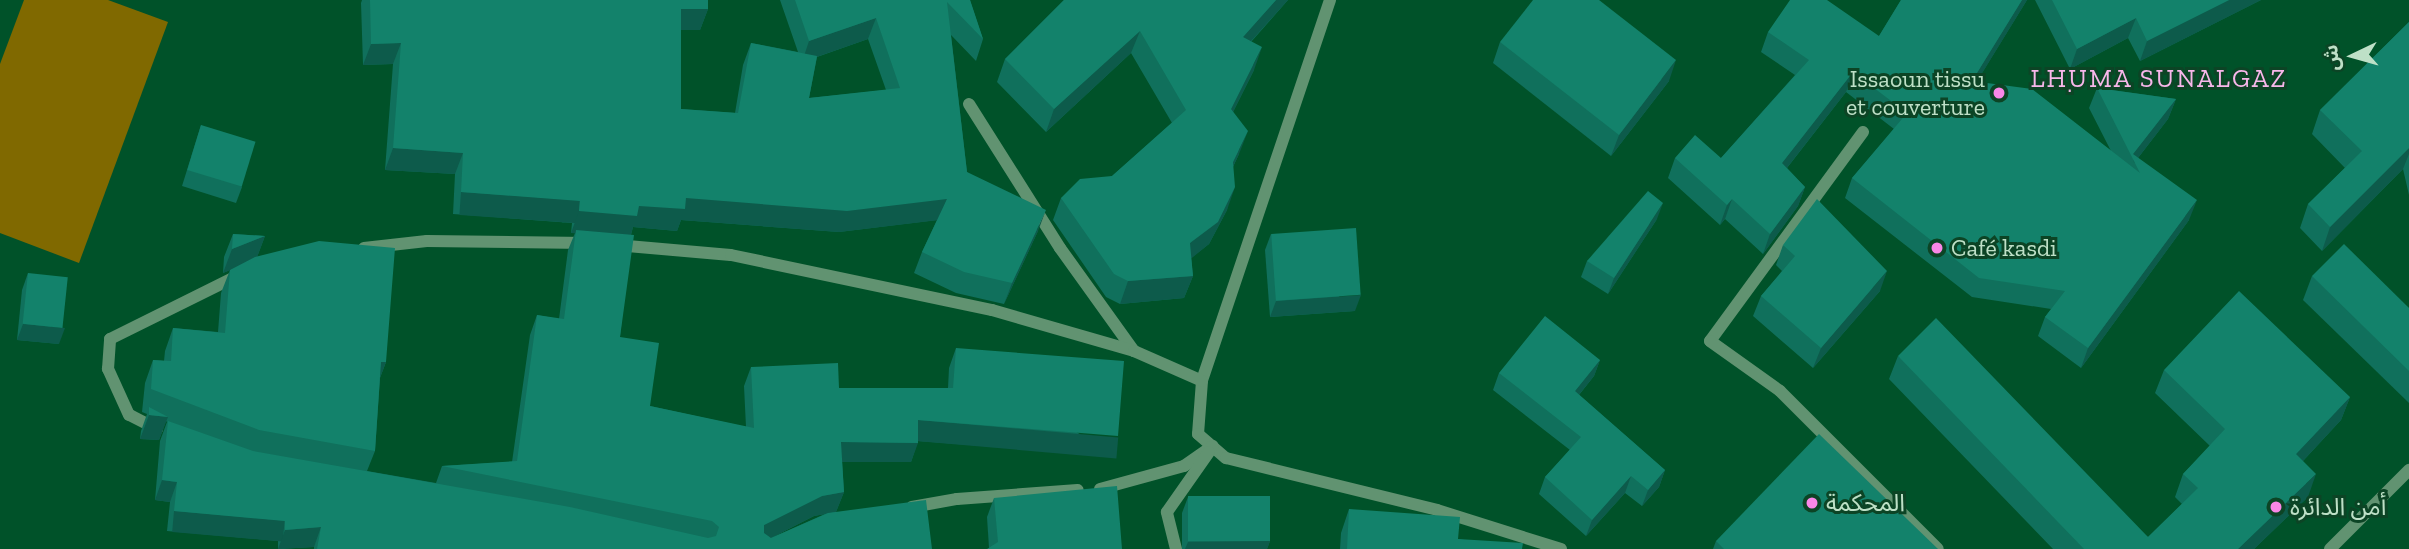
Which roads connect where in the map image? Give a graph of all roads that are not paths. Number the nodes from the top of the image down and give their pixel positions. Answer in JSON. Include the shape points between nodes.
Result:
{"nodes":[{"id":1,"x":1330,"y":0,"type":"edge"},
{"id":2,"x":969,"y":104,"type":"dead end"},
{"id":3,"x":1863,"y":132,"type":"dead end"},
{"id":4,"x":347,"y":250,"type":"edge"},
{"id":5,"x":257,"y":269,"type":"edge"},
{"id":6,"x":1134,"y":351,"type":"junction"},
{"id":7,"x":1202,"y":381,"type":"junction"},
{"id":8,"x":176,"y":437,"type":"edge"},
{"id":9,"x":1213,"y":446,"type":"junction"},
{"id":10,"x":2409,"y":470,"type":"edge"},
{"id":11,"x":894,"y":510,"type":"edge"},
{"id":12,"x":1176,"y":549,"type":"edge"},
{"id":13,"x":1561,"y":549,"type":"edge"},
{"id":14,"x":1938,"y":549,"type":"edge"},
{"id":15,"x":2330,"y":549,"type":"edge"}],
"edges":[{"from":1,"to":7,"type":"street"},
{"from":2,"to":6,"type":"street","via":[[1060,248]]},
{"from":3,"to":14,"type":"street","via":[[1710,341],[1780,391]]},
{"from":4,"to":6,"type":"street","via":[[427,241],[564,241],[731,255],[992,310]]},
{"from":5,"to":8,"type":"street","via":[[110,339],[108,369],[129,415]]},
{"from":6,"to":7,"type":"street"},
{"from":7,"to":9,"type":"street","via":[[1198,434]]},
{"from":9,"to":11,"type":"street","via":[[1184,466],[1117,487],[957,499]]},
{"from":9,"to":12,"type":"street","via":[[1167,512]]},
{"from":9,"to":13,"type":"street","via":[[1226,458],[1437,510]]},
{"from":10,"to":15,"type":"street"}]}
